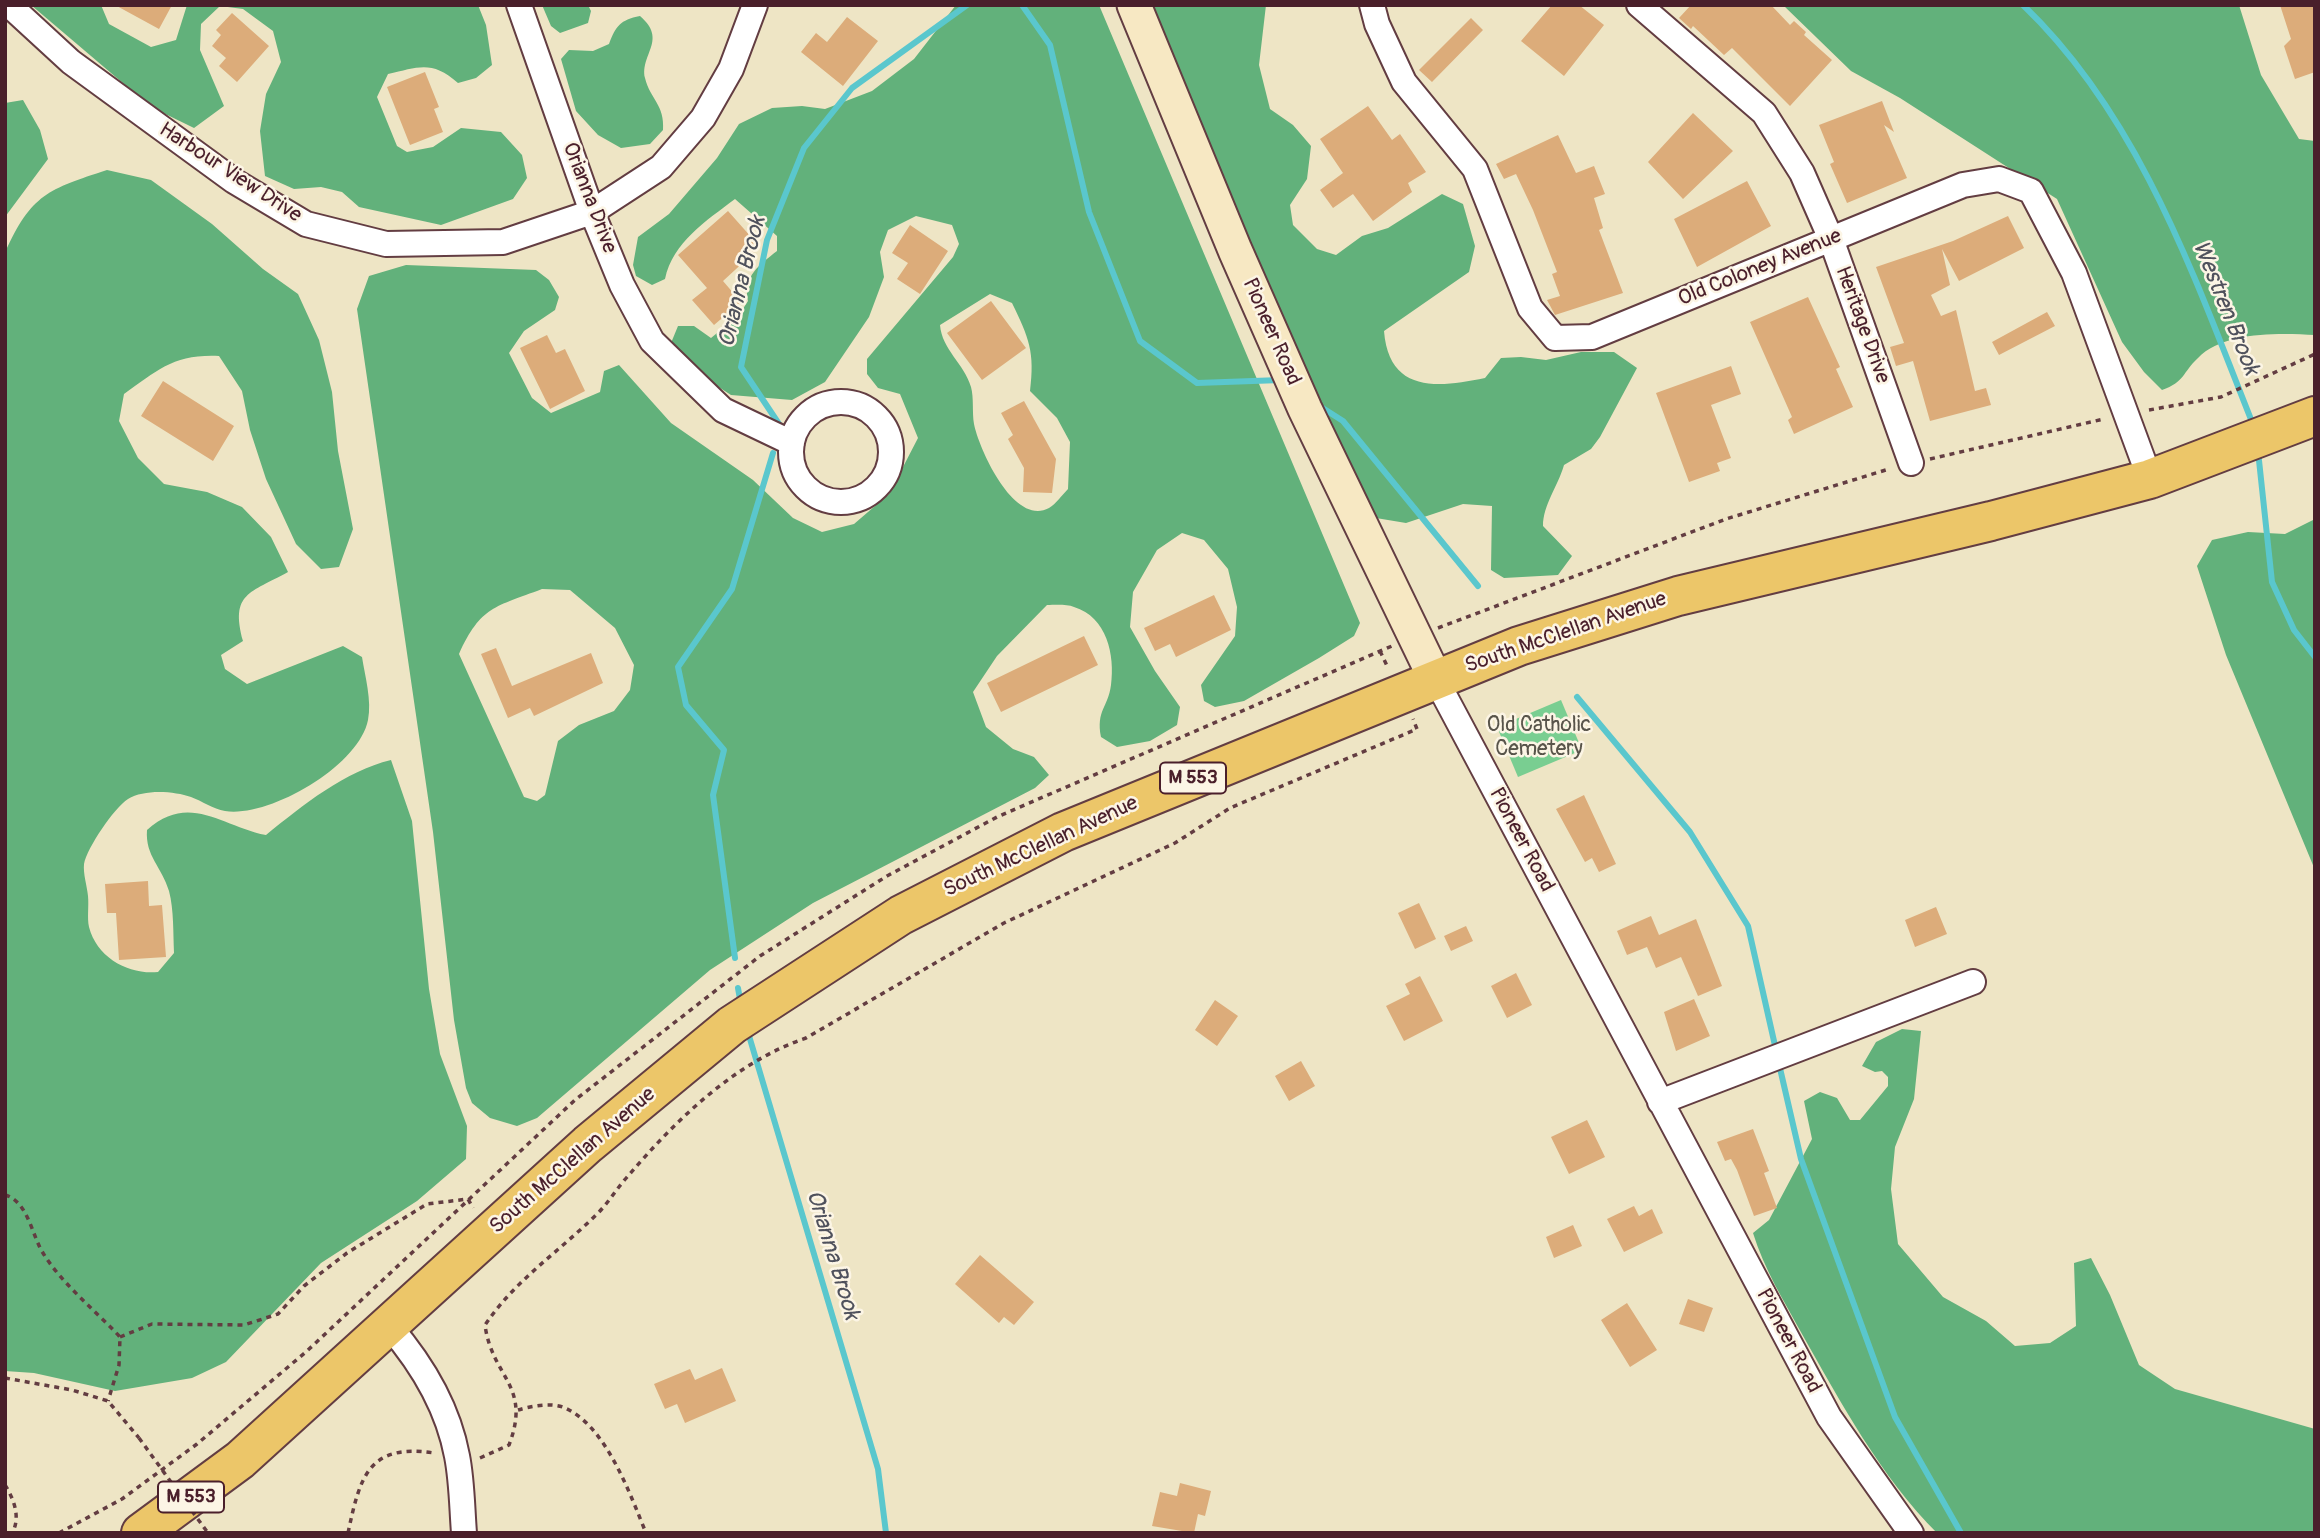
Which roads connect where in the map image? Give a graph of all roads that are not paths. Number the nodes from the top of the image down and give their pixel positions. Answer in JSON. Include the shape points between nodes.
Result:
{"nodes":[{"id":1,"x":9,"y":5,"type":"edge"},
{"id":2,"x":519,"y":5,"type":"edge"},
{"id":3,"x":755,"y":5,"type":"edge"},
{"id":4,"x":1133,"y":5,"type":"edge"},
{"id":5,"x":1372,"y":5,"type":"edge"},
{"id":6,"x":1639,"y":5,"type":"edge"},
{"id":7,"x":592,"y":212,"type":"junction"},
{"id":8,"x":1831,"y":239,"type":"junction"},
{"id":9,"x":2315,"y":416,"type":"edge"},
{"id":10,"x":792,"y":443,"type":"junction"},
{"id":11,"x":1912,"y":463,"type":"road end"},
{"id":12,"x":2150,"y":479,"type":"junction"},
{"id":13,"x":1435,"y":678,"type":"junction"},
{"id":14,"x":1973,"y":982,"type":"dead end"},
{"id":15,"x":1661,"y":1102,"type":"junction"},
{"id":16,"x":390,"y":1327,"type":"junction"},
{"id":17,"x":141,"y":1533,"type":"edge"},
{"id":18,"x":464,"y":1533,"type":"edge"},
{"id":19,"x":1911,"y":1533,"type":"edge"}],
"edges":[{"from":1,"to":7,"type":"street","name":"Harbour View Drive","via":[[71,62],[234,181],[306,224],[386,244],[503,242]]},
{"from":2,"to":7,"type":"street","name":"Orianna Drive"},
{"from":3,"to":7,"type":"street","name":"Harbour View Drive","via":[[731,69],[703,118],[661,167]]},
{"from":4,"to":13,"type":"street","name":"Pioneer Road","via":[[1305,409]]},
{"from":5,"to":8,"type":"street","name":"Old Coloney Avenue","via":[[1404,82],[1475,169],[1530,307],[1555,338],[1592,337]]},
{"from":6,"to":8,"type":"street","name":"Heritage Drive","via":[[1765,113],[1802,173]]},
{"from":7,"to":10,"type":"street","name":"Orianna Drive","via":[[622,285],[652,341],[723,410]]},
{"from":8,"to":11,"type":"street","name":"Heritage Drive"},
{"from":8,"to":12,"type":"street","name":"Old Coloney Avenue","via":[[1963,185],[1999,179],[2031,191],[2074,274]]},
{"from":9,"to":12,"type":"main road","name":"South McClellan Avenue","number":"M 553"},
{"from":10,"to":10,"type":"street","via":[[796,474],[812,492],[833,502],[856,499],[877,487],[891,458],[883,425],[856,405],[839,402],[808,414]]},
{"from":12,"to":13,"type":"main road","name":"South McClellan Avenue","number":"M 553","via":[[1678,596],[1518,646]]},
{"from":13,"to":15,"type":"street","name":"Pioneer Road"},
{"from":13,"to":16,"type":"main road","name":"South McClellan Avenue","number":"M 553","via":[[1063,832],[901,915],[732,1025],[588,1144]]},
{"from":14,"to":15,"type":"street"},
{"from":15,"to":19,"type":"street","name":"Pioneer Road","via":[[1829,1417]]},
{"from":16,"to":17,"type":"main road","name":"South McClellan Avenue","number":"M 553","via":[[240,1460]]},
{"from":16,"to":18,"type":"street","via":[[418,1360],[441,1406],[457,1455]]}]}
